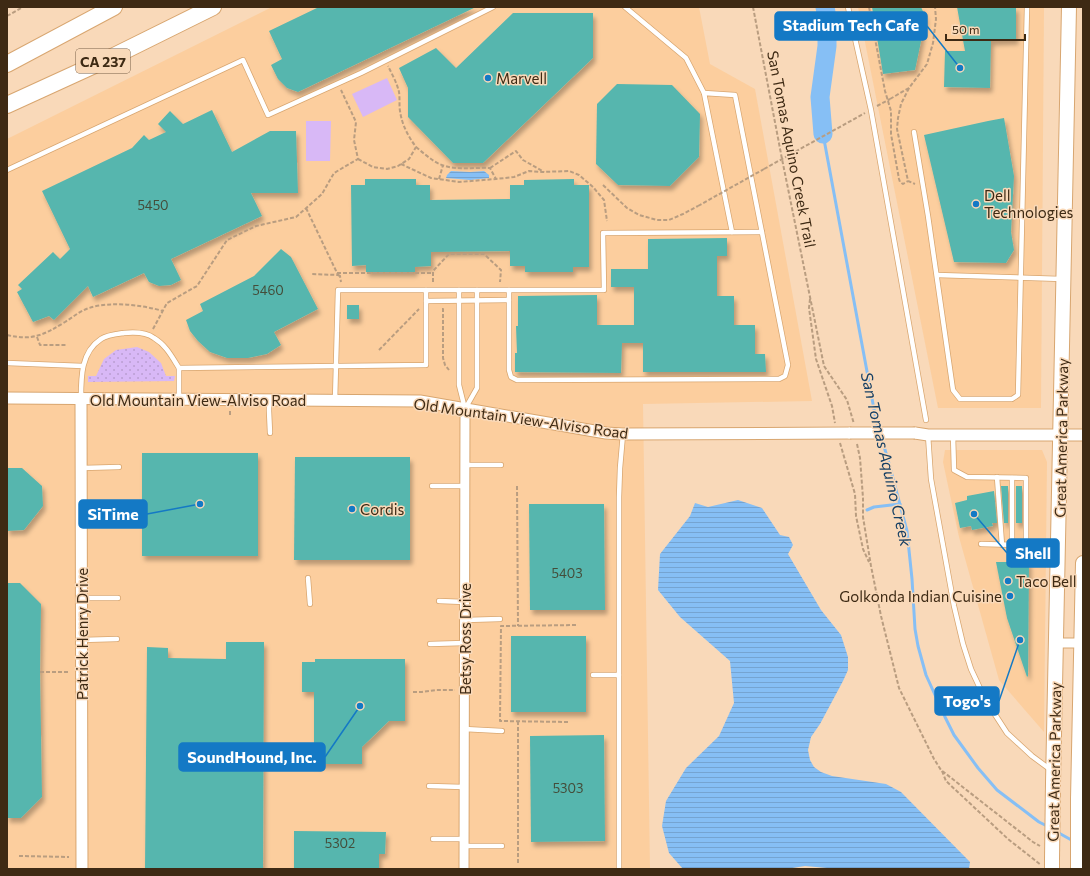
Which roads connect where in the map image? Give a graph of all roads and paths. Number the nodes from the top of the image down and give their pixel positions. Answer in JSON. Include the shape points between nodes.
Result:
{"nodes":[{"id":1,"x":23,"y":7,"type":"edge"},
{"id":2,"x":114,"y":7,"type":"edge"},
{"id":3,"x":215,"y":7,"type":"edge"},
{"id":4,"x":493,"y":7,"type":"edge"},
{"id":5,"x":625,"y":7,"type":"edge"},
{"id":6,"x":753,"y":7,"type":"edge"},
{"id":7,"x":848,"y":7,"type":"edge"},
{"id":8,"x":869,"y":7,"type":"edge"},
{"id":9,"x":935,"y":7,"type":"edge"},
{"id":10,"x":1027,"y":7,"type":"edge"},
{"id":11,"x":1069,"y":7,"type":"edge"},
{"id":12,"x":7,"y":16,"type":"edge"},
{"id":13,"x":385,"y":61,"type":"junction"},
{"id":14,"x":7,"y":64,"type":"edge"},
{"id":15,"x":338,"y":83,"type":"junction"},
{"id":16,"x":909,"y":88,"type":"junction"},
{"id":17,"x":704,"y":93,"type":"junction"},
{"id":18,"x":7,"y":105,"type":"edge"},
{"id":19,"x":876,"y":106,"type":"dead end"},
{"id":20,"x":866,"y":112,"type":"dead end"},
{"id":21,"x":914,"y":132,"type":"dead end"},
{"id":22,"x":416,"y":147,"type":"junction"},
{"id":23,"x":358,"y":159,"type":"junction"},
{"id":24,"x":782,"y":159,"type":"junction"},
{"id":25,"x":401,"y":164,"type":"junction"},
{"id":26,"x":444,"y":165,"type":"junction"},
{"id":27,"x":490,"y":168,"type":"junction"},
{"id":28,"x":7,"y":170,"type":"edge"},
{"id":29,"x":544,"y":172,"type":"junction"},
{"id":30,"x":439,"y":180,"type":"junction"},
{"id":31,"x":496,"y":180,"type":"junction"},
{"id":32,"x":908,"y":181,"type":"junction"},
{"id":33,"x":603,"y":185,"type":"dead end"},
{"id":34,"x":924,"y":188,"type":"junction"},
{"id":35,"x":306,"y":208,"type":"junction"},
{"id":36,"x":607,"y":221,"type":"dead end"},
{"id":37,"x":732,"y":232,"type":"junction"},
{"id":38,"x":762,"y":232,"type":"junction"},
{"id":39,"x":337,"y":273,"type":"junction"},
{"id":40,"x":433,"y":273,"type":"junction"},
{"id":41,"x":311,"y":274,"type":"dead end"},
{"id":42,"x":937,"y":275,"type":"junction"},
{"id":43,"x":1021,"y":278,"type":"junction"},
{"id":44,"x":1064,"y":279,"type":"junction"},
{"id":45,"x":433,"y":282,"type":"dead end"},
{"id":46,"x":500,"y":282,"type":"dead end"},
{"id":47,"x":426,"y":290,"type":"junction"},
{"id":48,"x":459,"y":290,"type":"junction"},
{"id":49,"x":477,"y":290,"type":"junction"},
{"id":50,"x":509,"y":290,"type":"junction"},
{"id":51,"x":810,"y":296,"type":"junction"},
{"id":52,"x":509,"y":300,"type":"junction"},
{"id":53,"x":458,"y":301,"type":"junction"},
{"id":54,"x":477,"y":301,"type":"junction"},
{"id":55,"x":426,"y":302,"type":"junction"},
{"id":56,"x":163,"y":311,"type":"junction"},
{"id":57,"x":7,"y":335,"type":"edge"},
{"id":58,"x":150,"y":336,"type":"junction"},
{"id":59,"x":37,"y":337,"type":"junction"},
{"id":60,"x":66,"y":345,"type":"dead end"},
{"id":61,"x":7,"y":363,"type":"edge"},
{"id":62,"x":83,"y":366,"type":"junction"},
{"id":63,"x":337,"y":366,"type":"junction"},
{"id":64,"x":179,"y":368,"type":"junction"},
{"id":65,"x":7,"y":398,"type":"edge"},
{"id":66,"x":81,"y":399,"type":"junction"},
{"id":67,"x":179,"y":400,"type":"junction"},
{"id":68,"x":269,"y":400,"type":"junction"},
{"id":69,"x":336,"y":401,"type":"junction"},
{"id":70,"x":465,"y":409,"type":"junction"},
{"id":71,"x":230,"y":411,"type":"dead end"},
{"id":72,"x":230,"y":417,"type":"dead end"},
{"id":73,"x":926,"y":420,"type":"dead end"},
{"id":74,"x":854,"y":432,"type":"junction"},
{"id":75,"x":270,"y":433,"type":"dead end"},
{"id":76,"x":623,"y":434,"type":"junction"},
{"id":77,"x":837,"y":434,"type":"junction"},
{"id":78,"x":928,"y":435,"type":"junction"},
{"id":79,"x":952,"y":435,"type":"junction"},
{"id":80,"x":1061,"y":435,"type":"junction"},
{"id":81,"x":1083,"y":435,"type":"edge"},
{"id":82,"x":465,"y":465,"type":"junction"},
{"id":83,"x":501,"y":465,"type":"dead end"},
{"id":84,"x":119,"y":467,"type":"dead end"},
{"id":85,"x":82,"y":468,"type":"junction"},
{"id":86,"x":997,"y":478,"type":"junction"},
{"id":87,"x":1012,"y":478,"type":"junction"},
{"id":88,"x":432,"y":486,"type":"dead end"},
{"id":89,"x":465,"y":486,"type":"junction"},
{"id":90,"x":517,"y":486,"type":"dead end"},
{"id":91,"x":981,"y":544,"type":"dead end"},
{"id":92,"x":1002,"y":545,"type":"junction"},
{"id":93,"x":1012,"y":545,"type":"junction"},
{"id":94,"x":1026,"y":545,"type":"junction"},
{"id":95,"x":1058,"y":546,"type":"junction"},
{"id":96,"x":1083,"y":563,"type":"edge"},
{"id":97,"x":871,"y":566,"type":"junction"},
{"id":98,"x":308,"y":578,"type":"dead end"},
{"id":99,"x":82,"y":598,"type":"junction"},
{"id":100,"x":118,"y":598,"type":"dead end"},
{"id":101,"x":439,"y":601,"type":"dead end"},
{"id":102,"x":465,"y":602,"type":"junction"},
{"id":103,"x":310,"y":604,"type":"dead end"},
{"id":104,"x":500,"y":619,"type":"dead end"},
{"id":105,"x":465,"y":620,"type":"junction"},
{"id":106,"x":578,"y":625,"type":"dead end"},
{"id":107,"x":518,"y":627,"type":"junction"},
{"id":108,"x":117,"y":639,"type":"dead end"},
{"id":109,"x":81,"y":640,"type":"junction"},
{"id":110,"x":1056,"y":642,"type":"junction"},
{"id":111,"x":465,"y":643,"type":"junction"},
{"id":112,"x":1082,"y":643,"type":"edge"},
{"id":113,"x":430,"y":644,"type":"dead end"},
{"id":114,"x":40,"y":672,"type":"dead end"},
{"id":115,"x":68,"y":672,"type":"dead end"},
{"id":116,"x":594,"y":675,"type":"dead end"},
{"id":117,"x":619,"y":675,"type":"junction"},
{"id":118,"x":455,"y":690,"type":"dead end"},
{"id":119,"x":413,"y":692,"type":"dead end"},
{"id":120,"x":518,"y":721,"type":"junction"},
{"id":121,"x":568,"y":722,"type":"dead end"},
{"id":122,"x":464,"y":729,"type":"junction"},
{"id":123,"x":502,"y":731,"type":"dead end"},
{"id":124,"x":941,"y":770,"type":"junction"},
{"id":125,"x":1053,"y":778,"type":"junction"},
{"id":126,"x":429,"y":786,"type":"dead end"},
{"id":127,"x":464,"y":787,"type":"junction"},
{"id":128,"x":1080,"y":791,"type":"edge"},
{"id":129,"x":434,"y":839,"type":"dead end"},
{"id":130,"x":464,"y":842,"type":"junction"},
{"id":131,"x":502,"y":846,"type":"dead end"},
{"id":132,"x":1040,"y":846,"type":"dead end"},
{"id":133,"x":19,"y":856,"type":"dead end"},
{"id":134,"x":69,"y":857,"type":"dead end"},
{"id":135,"x":518,"y":864,"type":"dead end"},
{"id":136,"x":1049,"y":865,"type":"edge"},
{"id":137,"x":82,"y":869,"type":"edge"},
{"id":138,"x":464,"y":869,"type":"edge"},
{"id":139,"x":619,"y":869,"type":"edge"},
{"id":140,"x":1078,"y":869,"type":"edge"}],
"edges":[{"from":1,"to":12,"type":"path"},
{"from":2,"to":14,"type":"highway","number":"CA 237"},
{"from":3,"to":18,"type":"highway","number":"CA 237"},
{"from":4,"to":13,"type":"lane"},
{"from":5,"to":17,"type":"lane","via":[[686,58]]},
{"from":6,"to":24,"type":"path","name":"San Tomas Aquino Creek Trail"},
{"from":7,"to":73,"type":"lane","via":[[871,110]]},
{"from":8,"to":32,"type":"path","via":[[891,111],[891,134],[899,179],[903,184]]},
{"from":9,"to":16,"type":"path","via":[[933,43],[927,64]]},
{"from":10,"to":43,"type":"lane"},
{"from":11,"to":44,"type":"main road","name":"Great America Parkway"},
{"from":13,"to":15,"type":"lane"},
{"from":13,"to":22,"type":"path","via":[[397,86],[404,127]]},
{"from":15,"to":23,"type":"path","via":[[356,122],[354,140]]},
{"from":15,"to":28,"type":"lane","via":[[268,115],[243,60]]},
{"from":16,"to":19,"type":"path","bridge":true},
{"from":16,"to":32,"type":"path","via":[[901,104],[897,129]]},
{"from":17,"to":37,"type":"lane"},
{"from":17,"to":38,"type":"lane","via":[[735,95]]},
{"from":20,"to":24,"type":"path"},
{"from":21,"to":34,"type":"lane"},
{"from":22,"to":25,"type":"path","via":[[409,159]]},
{"from":22,"to":26,"type":"path","via":[[433,161]]},
{"from":23,"to":25,"type":"path","via":[[373,167],[387,169]]},
{"from":23,"to":35,"type":"path","via":[[334,173],[322,194]]},
{"from":24,"to":33,"type":"path","bridge":true,"via":[[669,220],[639,215],[627,208]]},
{"from":24,"to":51,"type":"path","name":"San Tomas Aquino Creek Trail"},
{"from":25,"to":30,"type":"path"},
{"from":26,"to":27,"type":"path","via":[[457,168]]},
{"from":26,"to":30,"type":"path"},
{"from":27,"to":29,"type":"path","via":[[516,150],[523,160]]},
{"from":27,"to":31,"type":"path"},
{"from":29,"to":31,"type":"path","via":[[529,171]]},
{"from":29,"to":36,"type":"path","via":[[569,171],[579,175],[604,200]]},
{"from":30,"to":31,"type":"path"},
{"from":32,"to":34,"type":"path"},
{"from":34,"to":42,"type":"lane"},
{"from":35,"to":39,"type":"path"},
{"from":35,"to":56,"type":"path","via":[[296,217],[256,226],[227,240],[197,286],[167,303]]},
{"from":37,"to":38,"type":"lane"},
{"from":37,"to":50,"type":"lane","via":[[603,233],[604,290]]},
{"from":38,"to":52,"type":"lane","via":[[788,365],[785,376],[779,379],[517,380],[508,370]]},
{"from":39,"to":40,"type":"path"},
{"from":39,"to":41,"type":"path","via":[[338,275]]},
{"from":40,"to":45,"type":"path"},
{"from":40,"to":46,"type":"path","via":[[450,254],[484,254],[501,270]]},
{"from":42,"to":43,"type":"lane"},
{"from":42,"to":43,"type":"lane","via":[[953,390],[960,398],[1012,398],[1018,395]]},
{"from":43,"to":44,"type":"lane"},
{"from":44,"to":80,"type":"main road","name":"Great America Parkway"},
{"from":47,"to":48,"type":"lane"},
{"from":47,"to":55,"type":"lane"},
{"from":47,"to":63,"type":"lane","via":[[338,290]]},
{"from":48,"to":49,"type":"lane"},
{"from":48,"to":53,"type":"lane"},
{"from":49,"to":50,"type":"lane"},
{"from":49,"to":54,"type":"lane"},
{"from":50,"to":52,"type":"lane"},
{"from":51,"to":74,"type":"path","name":"San Tomas Aquino Creek Trail","via":[[824,366],[847,400],[853,418]]},
{"from":51,"to":77,"type":"path","name":"San Tomas Aquino Creek Trail","via":[[809,308],[816,359],[832,406]]},
{"from":52,"to":54,"type":"lane"},
{"from":53,"to":54,"type":"lane"},
{"from":53,"to":55,"type":"lane"},
{"from":53,"to":70,"type":"lane","via":[[459,385]]},
{"from":54,"to":70,"type":"lane","via":[[477,388]]},
{"from":55,"to":63,"type":"lane","via":[[426,365]]},
{"from":56,"to":58,"type":"path"},
{"from":56,"to":59,"type":"path","via":[[128,305],[90,308]]},
{"from":57,"to":59,"type":"path"},
{"from":58,"to":62,"type":"lane","via":[[129,333],[101,339],[88,351]]},
{"from":58,"to":64,"type":"lane","via":[[164,346]]},
{"from":59,"to":60,"type":"path","via":[[40,345]]},
{"from":61,"to":62,"type":"lane"},
{"from":62,"to":66,"type":"lane"},
{"from":63,"to":64,"type":"lane"},
{"from":63,"to":69,"type":"lane"},
{"from":64,"to":67,"type":"lane"},
{"from":65,"to":66,"type":"street","name":"Old Mountain View-Alviso Road"},
{"from":66,"to":67,"type":"street","name":"Old Mountain View-Alviso Road"},
{"from":66,"to":85,"type":"street","name":"Patrick Henry Drive"},
{"from":67,"to":68,"type":"street","name":"Old Mountain View-Alviso Road"},
{"from":68,"to":69,"type":"street","name":"Old Mountain View-Alviso Road"},
{"from":68,"to":75,"type":"lane"},
{"from":69,"to":70,"type":"street","name":"Old Mountain View-Alviso Road","via":[[420,402]]},
{"from":70,"to":76,"type":"street","name":"Old Mountain View-Alviso Road"},
{"from":70,"to":82,"type":"street","name":"Betsy Ross Drive"},
{"from":71,"to":72,"type":"path"},
{"from":74,"to":77,"type":"street","name":"Old Mountain View-Alviso Road"},
{"from":74,"to":78,"type":"street","name":"Old Mountain View-Alviso Road","bridge":true},
{"from":74,"to":97,"type":"path","name":"San Tomas Aquino Creek Trail","via":[[860,458],[863,517]]},
{"from":76,"to":77,"type":"street","name":"Old Mountain View-Alviso Road"},
{"from":76,"to":117,"type":"lane","via":[[619,497]]},
{"from":77,"to":97,"type":"path","name":"San Tomas Aquino Creek Trail","via":[[854,494],[863,549]]},
{"from":78,"to":79,"type":"street","name":"Old Mountain View-Alviso Road"},
{"from":78,"to":125,"type":"lane","via":[[932,486],[954,606],[971,669],[985,699],[1007,733]]},
{"from":79,"to":80,"type":"street","name":"Old Mountain View-Alviso Road"},
{"from":79,"to":86,"type":"lane","via":[[954,470],[967,477]]},
{"from":80,"to":81,"type":"street","name":"Old Mountain View-Alviso Road"},
{"from":80,"to":95,"type":"main road","name":"Great America Parkway"},
{"from":82,"to":83,"type":"lane"},
{"from":82,"to":89,"type":"street","name":"Betsy Ross Drive"},
{"from":84,"to":85,"type":"lane"},
{"from":85,"to":99,"type":"street","name":"Patrick Henry Drive"},
{"from":86,"to":87,"type":"lane"},
{"from":86,"to":92,"type":"lane"},
{"from":87,"to":93,"type":"lane"},
{"from":87,"to":94,"type":"lane","via":[[1026,478]]},
{"from":88,"to":89,"type":"lane"},
{"from":89,"to":102,"type":"street","name":"Betsy Ross Drive"},
{"from":90,"to":107,"type":"path"},
{"from":91,"to":92,"type":"lane"},
{"from":92,"to":93,"type":"lane"},
{"from":93,"to":94,"type":"lane"},
{"from":94,"to":95,"type":"lane"},
{"from":95,"to":110,"type":"main road","name":"Great America Parkway"},
{"from":96,"to":112,"type":"main road","name":"Great America Parkway"},
{"from":97,"to":124,"type":"path","name":"San Tomas Aquino Creek Trail","via":[[899,688]]},
{"from":98,"to":103,"type":"lane"},
{"from":99,"to":100,"type":"lane"},
{"from":99,"to":109,"type":"street","name":"Patrick Henry Drive"},
{"from":101,"to":102,"type":"lane"},
{"from":102,"to":105,"type":"street","name":"Betsy Ross Drive"},
{"from":104,"to":105,"type":"lane"},
{"from":105,"to":111,"type":"street","name":"Betsy Ross Drive"},
{"from":106,"to":107,"type":"path"},
{"from":107,"to":120,"type":"path","via":[[501,626],[500,721]]},
{"from":108,"to":109,"type":"lane"},
{"from":109,"to":137,"type":"street","name":"Patrick Henry Drive"},
{"from":110,"to":112,"type":"street"},
{"from":110,"to":125,"type":"main road","name":"Great America Parkway"},
{"from":111,"to":113,"type":"lane"},
{"from":111,"to":122,"type":"street","name":"Betsy Ross Drive"},
{"from":112,"to":128,"type":"main road","name":"Great America Parkway"},
{"from":114,"to":115,"type":"path"},
{"from":116,"to":117,"type":"lane"},
{"from":117,"to":139,"type":"lane"},
{"from":118,"to":119,"type":"path"},
{"from":120,"to":121,"type":"path"},
{"from":120,"to":135,"type":"path"},
{"from":122,"to":123,"type":"lane"},
{"from":122,"to":127,"type":"street","name":"Betsy Ross Drive"},
{"from":124,"to":132,"type":"path","name":"San Tomas Aquino Creek Trail"},
{"from":124,"to":136,"type":"path","name":"San Tomas Aquino Creek Trail","via":[[946,781],[1008,839]]},
{"from":125,"to":136,"type":"main road","name":"Great America Parkway","bridge":true},
{"from":126,"to":127,"type":"lane"},
{"from":127,"to":130,"type":"street","name":"Betsy Ross Drive"},
{"from":128,"to":140,"type":"main road","name":"Great America Parkway","bridge":true},
{"from":129,"to":130,"type":"lane"},
{"from":130,"to":131,"type":"lane"},
{"from":130,"to":138,"type":"street","name":"Betsy Ross Drive"},
{"from":133,"to":134,"type":"path"}]}
